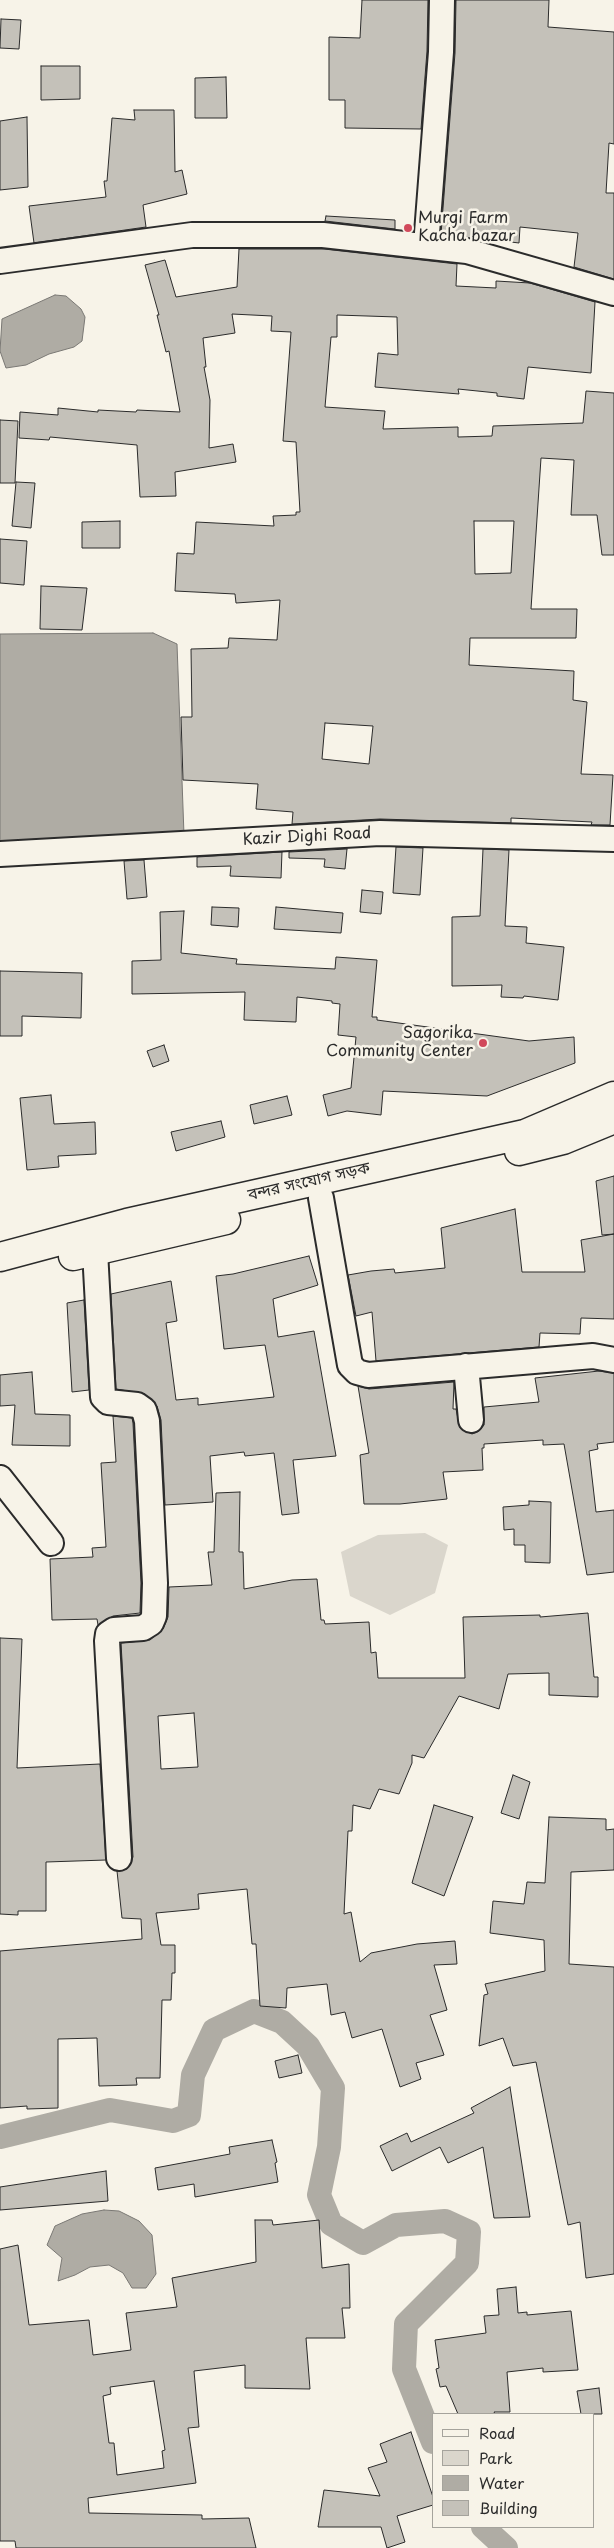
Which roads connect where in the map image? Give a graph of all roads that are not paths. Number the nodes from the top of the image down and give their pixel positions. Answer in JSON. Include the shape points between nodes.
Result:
{"nodes":[{"id":1,"x":442,"y":0,"type":"edge"},
{"id":2,"x":426,"y":246,"type":"junction"},
{"id":3,"x":0,"y":261,"type":"edge"},
{"id":4,"x":614,"y":293,"type":"edge"},
{"id":5,"x":614,"y":838,"type":"edge"},
{"id":6,"x":0,"y":854,"type":"edge"},
{"id":7,"x":614,"y":1096,"type":"edge"},
{"id":8,"x":614,"y":1119,"type":"edge"},
{"id":9,"x":321,"y":1198,"type":"junction"},
{"id":10,"x":95,"y":1251,"type":"junction"},
{"id":11,"x":0,"y":1256,"type":"edge"},
{"id":12,"x":0,"y":1273,"type":"edge"},
{"id":13,"x":614,"y":1360,"type":"edge"},
{"id":14,"x":466,"y":1366,"type":"junction"},
{"id":15,"x":471,"y":1420,"type":"dead end"},
{"id":16,"x":0,"y":1478,"type":"edge"},
{"id":17,"x":51,"y":1543,"type":"dead end"},
{"id":18,"x":119,"y":1858,"type":"dead end"}],
"edges":[{"from":1,"to":2,"type":"street","via":[[438,101]]},
{"from":2,"to":3,"type":"street","via":[[323,235],[192,235]]},
{"from":2,"to":4,"type":"street","via":[[467,251]]},
{"from":5,"to":6,"type":"street","name":"Kazir Dighi Road","via":[[380,833]]},
{"from":7,"to":11,"type":"highway","name":"বন্দর সংযোগ সড়ক","via":[[525,1134],[126,1224]]},
{"from":8,"to":9,"type":"highway","name":"বন্দর সংযোগ সড়ক","via":[[563,1140]]},
{"from":9,"to":10,"type":"highway","name":"বন্দর সংযোগ সড়ক"},
{"from":9,"to":14,"type":"street","via":[[350,1364],[357,1372],[368,1375]]},
{"from":10,"to":12,"type":"highway","name":"বন্দর সংযোগ সড়ক"},
{"from":10,"to":18,"type":"street","via":[[103,1397],[108,1402],[138,1405],[144,1410],[147,1421],[155,1583],[151,1624],[143,1628],[114,1630],[108,1634],[107,1641]]},
{"from":13,"to":14,"type":"street","via":[[593,1356]]},
{"from":14,"to":15,"type":"street"},
{"from":16,"to":17,"type":"street"}]}
